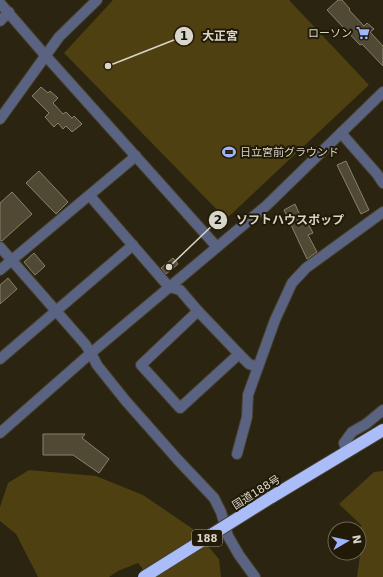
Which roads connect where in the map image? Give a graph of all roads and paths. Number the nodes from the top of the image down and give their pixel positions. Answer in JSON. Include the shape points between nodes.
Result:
{"nodes":[{"id":1,"x":97,"y":0,"type":"edge"},
{"id":2,"x":0,"y":3,"type":"edge"},
{"id":3,"x":9,"y":12,"type":"junction"},
{"id":4,"x":0,"y":21,"type":"edge"},
{"id":5,"x":45,"y":55,"type":"junction"},
{"id":6,"x":383,"y":92,"type":"edge"},
{"id":7,"x":0,"y":119,"type":"edge"},
{"id":8,"x":341,"y":132,"type":"junction"},
{"id":9,"x":136,"y":156,"type":"junction"},
{"id":10,"x":383,"y":183,"type":"edge"},
{"id":11,"x":90,"y":196,"type":"junction"},
{"id":12,"x":383,"y":212,"type":"edge"},
{"id":13,"x":133,"y":245,"type":"junction"},
{"id":14,"x":217,"y":246,"type":"junction"},
{"id":15,"x":0,"y":247,"type":"edge"},
{"id":16,"x":12,"y":260,"type":"junction"},
{"id":17,"x":0,"y":270,"type":"edge"},
{"id":18,"x":169,"y":287,"type":"junction"},
{"id":19,"x":56,"y":311,"type":"junction"},
{"id":20,"x":198,"y":311,"type":"junction"},
{"id":21,"x":91,"y":353,"type":"junction"},
{"id":22,"x":239,"y":354,"type":"junction"},
{"id":23,"x":0,"y":359,"type":"edge"},
{"id":24,"x":258,"y":368,"type":"junction"},
{"id":25,"x":383,"y":410,"type":"edge"},
{"id":26,"x":383,"y":430,"type":"edge"},
{"id":27,"x":0,"y":432,"type":"edge"},
{"id":28,"x":347,"y":452,"type":"junction"},
{"id":29,"x":237,"y":454,"type":"dead end"},
{"id":30,"x":144,"y":577,"type":"edge"},
{"id":31,"x":256,"y":577,"type":"edge"}],
"edges":[{"from":1,"to":5,"type":"street","via":[[59,37]]},
{"from":2,"to":3,"type":"street"},
{"from":3,"to":4,"type":"street"},
{"from":3,"to":5,"type":"street"},
{"from":5,"to":7,"type":"street"},
{"from":5,"to":9,"type":"street"},
{"from":6,"to":8,"type":"street"},
{"from":8,"to":10,"type":"street"},
{"from":8,"to":14,"type":"street","via":[[266,206]]},
{"from":9,"to":11,"type":"street"},
{"from":9,"to":14,"type":"street"},
{"from":11,"to":13,"type":"street"},
{"from":11,"to":16,"type":"street"},
{"from":12,"to":24,"type":"street","via":[[306,268],[292,283],[275,320]]},
{"from":13,"to":18,"type":"street"},
{"from":13,"to":19,"type":"street"},
{"from":14,"to":18,"type":"street"},
{"from":15,"to":16,"type":"street"},
{"from":16,"to":17,"type":"street"},
{"from":16,"to":19,"type":"street"},
{"from":18,"to":20,"type":"street","via":[[180,290]]},
{"from":18,"to":21,"type":"street"},
{"from":19,"to":21,"type":"street"},
{"from":19,"to":23,"type":"street"},
{"from":20,"to":22,"type":"street"},
{"from":20,"to":22,"type":"street","via":[[141,365],[180,408]]},
{"from":21,"to":27,"type":"street"},
{"from":21,"to":31,"type":"street","via":[[97,365],[125,400],[214,498],[228,536]]},
{"from":22,"to":24,"type":"street","via":[[249,364]]},
{"from":24,"to":29,"type":"street","via":[[248,395],[247,417]]},
{"from":25,"to":28,"type":"street","via":[[352,432],[344,443]]},
{"from":26,"to":28,"type":"highway","name":"国道188号","number":"188"},
{"from":28,"to":30,"type":"highway","name":"国道188号","number":"188","bridge":true}]}
